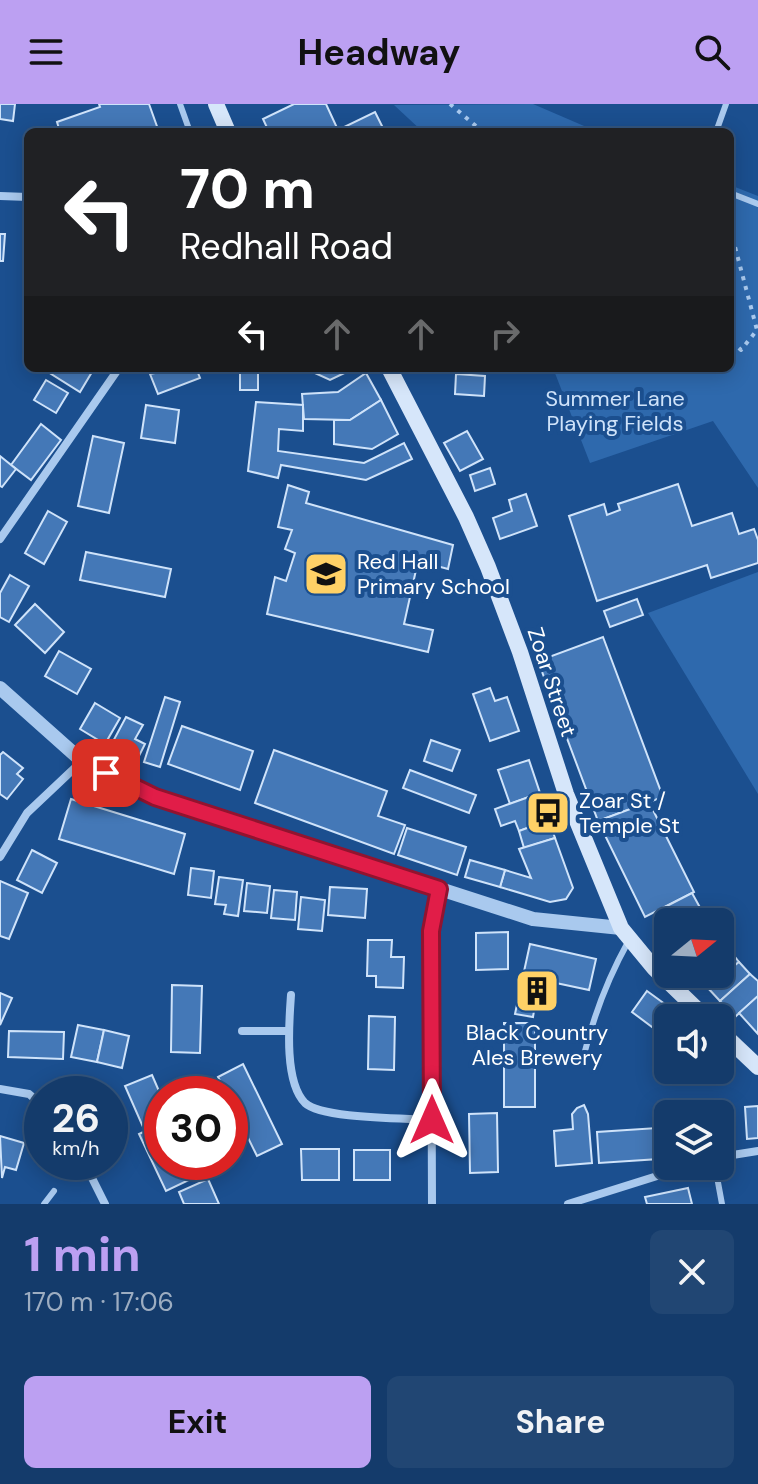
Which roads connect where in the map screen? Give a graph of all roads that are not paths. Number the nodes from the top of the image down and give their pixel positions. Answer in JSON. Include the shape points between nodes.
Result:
{"nodes":[{"id":1,"x":180,"y":104,"type":"edge"},
{"id":2,"x":216,"y":104,"type":"edge"},
{"id":3,"x":726,"y":104,"type":"edge"},
{"id":4,"x":189,"y":128,"type":"edge"},
{"id":5,"x":226,"y":128,"type":"edge"},
{"id":6,"x":717,"y":128,"type":"edge"},
{"id":7,"x":734,"y":195,"type":"edge"},
{"id":8,"x":0,"y":196,"type":"edge"},
{"id":9,"x":24,"y":197,"type":"edge"},
{"id":10,"x":758,"y":204,"type":"edge"},
{"id":11,"x":116,"y":372,"type":"edge"},
{"id":12,"x":391,"y":372,"type":"edge"},
{"id":13,"x":0,"y":539,"type":"edge"},
{"id":14,"x":0,"y":688,"type":"edge"},
{"id":15,"x":82,"y":761,"type":"junction"},
{"id":16,"x":0,"y":857,"type":"edge"},
{"id":17,"x":439,"y":889,"type":"junction"},
{"id":18,"x":625,"y":934,"type":"junction"},
{"id":19,"x":291,"y":995,"type":"dead end"},
{"id":20,"x":691,"y":1004,"type":"edge"},
{"id":21,"x":242,"y":1031,"type":"dead end"},
{"id":22,"x":289,"y":1031,"type":"junction"},
{"id":23,"x":734,"y":1044,"type":"edge"},
{"id":24,"x":585,"y":1051,"type":"dead end"},
{"id":25,"x":758,"y":1067,"type":"edge"},
{"id":26,"x":0,"y":1089,"type":"edge"},
{"id":27,"x":24,"y":1093,"type":"edge"},
{"id":28,"x":432,"y":1120,"type":"junction"},
{"id":29,"x":758,"y":1151,"type":"edge"},
{"id":30,"x":734,"y":1155,"type":"edge"},
{"id":31,"x":654,"y":1177,"type":"edge"},
{"id":32,"x":93,"y":1180,"type":"edge"},
{"id":33,"x":718,"y":1180,"type":"edge"},
{"id":34,"x":54,"y":1191,"type":"dead end"},
{"id":35,"x":44,"y":1204,"type":"edge"},
{"id":36,"x":105,"y":1204,"type":"edge"},
{"id":37,"x":432,"y":1204,"type":"edge"},
{"id":38,"x":568,"y":1204,"type":"edge"},
{"id":39,"x":722,"y":1204,"type":"edge"}],
"edges":[{"from":1,"to":4,"type":"lane"},
{"from":2,"to":5,"type":"main road"},
{"from":3,"to":6,"type":"lane"},
{"from":7,"to":10,"type":"lane"},
{"from":8,"to":9,"type":"street"},
{"from":11,"to":13,"type":"street"},
{"from":12,"to":18,"type":"main road","name":"Zoar Street","via":[[488,567],[566,794]]},
{"from":14,"to":15,"type":"street"},
{"from":15,"to":16,"type":"street","via":[[27,813]]},
{"from":15,"to":17,"type":"street","via":[[155,797]]},
{"from":17,"to":18,"type":"street","via":[[533,919]]},
{"from":17,"to":28,"type":"street","via":[[431,931]]},
{"from":18,"to":20,"type":"main road","name":"Zoar Street"},
{"from":18,"to":24,"type":"lane"},
{"from":19,"to":22,"type":"street"},
{"from":21,"to":22,"type":"street"},
{"from":22,"to":28,"type":"street","via":[[293,1082],[305,1103],[323,1113]]},
{"from":23,"to":25,"type":"main road"},
{"from":26,"to":27,"type":"street"},
{"from":28,"to":37,"type":"street"},
{"from":29,"to":30,"type":"street"},
{"from":31,"to":38,"type":"street"},
{"from":32,"to":36,"type":"street"},
{"from":33,"to":39,"type":"lane"},
{"from":34,"to":35,"type":"lane"}]}
